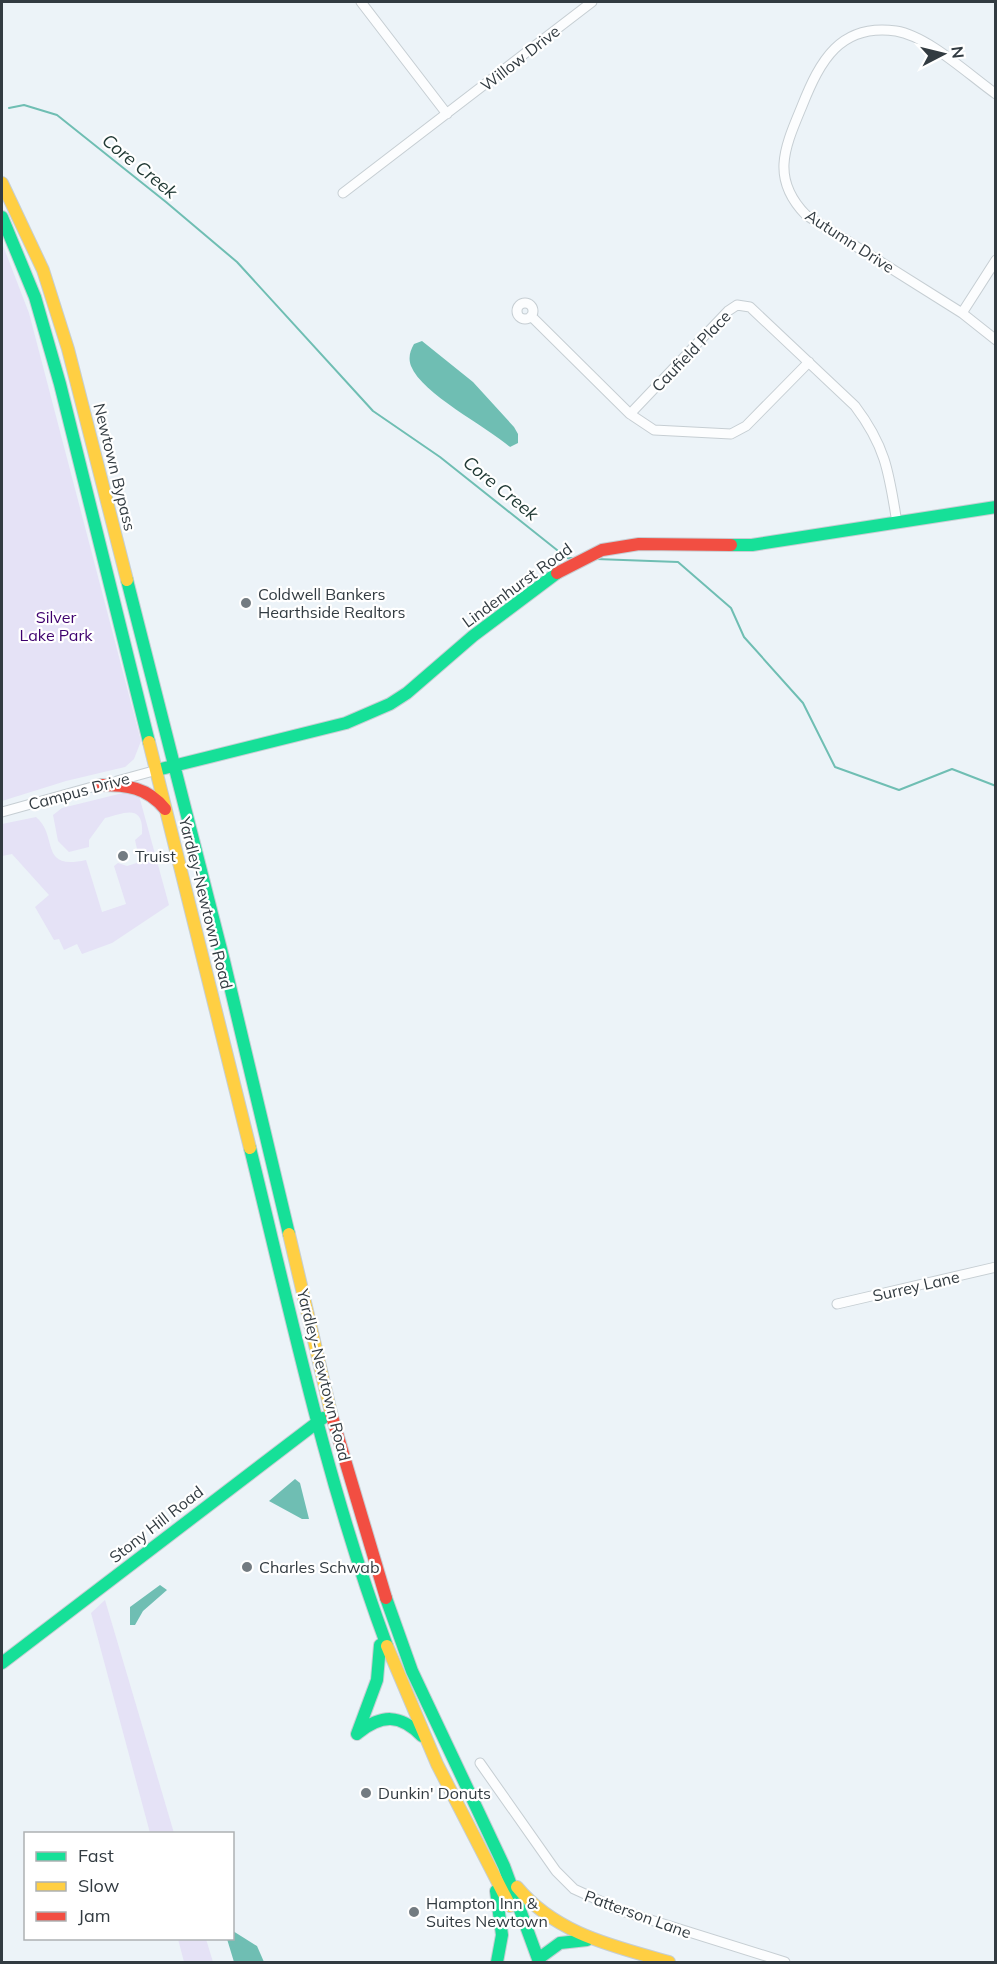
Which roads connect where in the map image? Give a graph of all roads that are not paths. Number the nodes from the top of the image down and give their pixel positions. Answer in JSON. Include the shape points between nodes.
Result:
{"nodes":[{"id":1,"x":361,"y":2,"type":"edge"},
{"id":2,"x":592,"y":2,"type":"edge"},
{"id":3,"x":996,"y":94,"type":"edge"},
{"id":4,"x":447,"y":114,"type":"junction"},
{"id":5,"x":2,"y":183,"type":"edge"},
{"id":6,"x":344,"y":193,"type":"dead end"},
{"id":7,"x":2,"y":218,"type":"edge"},
{"id":8,"x":996,"y":260,"type":"edge"},
{"id":9,"x":962,"y":313,"type":"junction"},
{"id":10,"x":531,"y":316,"type":"dead end"},
{"id":11,"x":996,"y":340,"type":"edge"},
{"id":12,"x":808,"y":362,"type":"junction"},
{"id":13,"x":630,"y":414,"type":"junction"},
{"id":14,"x":996,"y":507,"type":"edge"},
{"id":15,"x":897,"y":523,"type":"junction"},
{"id":16,"x":174,"y":766,"type":"junction"},
{"id":17,"x":157,"y":770,"type":"junction"},
{"id":18,"x":100,"y":785,"type":"junction"},
{"id":19,"x":2,"y":812,"type":"edge"},
{"id":20,"x":166,"y":812,"type":"junction"},
{"id":21,"x":996,"y":1267,"type":"edge"},
{"id":22,"x":837,"y":1304,"type":"dead end"},
{"id":23,"x":332,"y":1415,"type":"junction"},
{"id":24,"x":317,"y":1420,"type":"junction"},
{"id":25,"x":354,"y":1552,"type":"junction"},
{"id":26,"x":2,"y":1663,"type":"edge"},
{"id":27,"x":429,"y":1744,"type":"junction"},
{"id":28,"x":480,"y":1763,"type":"dead end"},
{"id":29,"x":504,"y":1866,"type":"junction"},
{"id":30,"x":493,"y":1875,"type":"junction"},
{"id":31,"x":600,"y":1940,"type":"junction"},
{"id":32,"x":539,"y":1960,"type":"edge"},
{"id":33,"x":496,"y":1962,"type":"edge"},
{"id":34,"x":669,"y":1962,"type":"edge"},
{"id":35,"x":785,"y":1962,"type":"edge"}],
"edges":[{"from":1,"to":4,"type":"street"},
{"from":2,"to":4,"type":"street","name":"Willow Drive"},
{"from":3,"to":9,"type":"street","name":"Autumn Drive","via":[[914,36],[889,30],[867,32],[844,41],[824,59],[785,150],[786,183],[806,214]]},
{"from":4,"to":6,"type":"street","name":"Willow Drive"},
{"from":5,"to":16,"type":"main road","name":"Newtown Bypass","via":[[36,252],[61,322]]},
{"from":7,"to":17,"type":"main road","name":"Newtown Bypass","via":[[49,342]]},
{"from":8,"to":9,"type":"street"},
{"from":9,"to":11,"type":"street","name":"Autumn Drive"},
{"from":10,"to":13,"type":"street"},
{"from":12,"to":13,"type":"street","via":[[746,426],[731,434],[654,430]]},
{"from":12,"to":13,"type":"street","name":"Caufield Place","via":[[750,307],[737,305]]},
{"from":12,"to":15,"type":"street","name":"Caufield Place","via":[[855,406],[880,445]]},
{"from":14,"to":15,"type":"main road","name":"Lindenhurst Road"},
{"from":15,"to":16,"type":"main road","name":"Lindenhurst Road","via":[[752,545],[639,544],[590,554],[482,629],[390,704],[346,723]]},
{"from":16,"to":17,"type":"main road","name":"Lindenhurst Road"},
{"from":16,"to":23,"type":"main road","name":"Yardley-Newtown Road"},
{"from":17,"to":18,"type":"street","name":"Campus Drive"},
{"from":17,"to":20,"type":"main road","name":"Yardley-Newtown Road"},
{"from":18,"to":19,"type":"street","name":"Campus Drive"},
{"from":18,"to":20,"type":"main road","via":[[130,785],[152,792]]},
{"from":20,"to":24,"type":"main road","name":"Yardley-Newtown Road"},
{"from":21,"to":22,"type":"street","name":"Surrey Lane"},
{"from":23,"to":24,"type":"main road","name":"Stony Hill Road"},
{"from":23,"to":29,"type":"main road","name":"Yardley-Newtown Road","via":[[371,1553],[412,1671]]},
{"from":24,"to":25,"type":"main road","name":"Yardley-Newtown Road"},
{"from":24,"to":26,"type":"main road","name":"Stony Hill Road"},
{"from":25,"to":27,"type":"main road","name":"Yardley-Newtown Road","via":[[376,1618]]},
{"from":25,"to":27,"type":"main road","via":[[358,1581],[380,1644],[382,1665],[357,1734],[372,1721],[387,1716],[404,1719]]},
{"from":27,"to":30,"type":"main road","name":"Yardley-Newtown Road"},
{"from":28,"to":35,"type":"street","name":"Patterson Lane","via":[[556,1871],[574,1889],[622,1911]]},
{"from":29,"to":31,"type":"main road","via":[[524,1898],[542,1914]]},
{"from":29,"to":32,"type":"main road","name":"Yardley-Newtown Road"},
{"from":30,"to":32,"type":"main road","name":"Yardley-Newtown Road"},
{"from":30,"to":33,"type":"main road","via":[[502,1935]]},
{"from":31,"to":32,"type":"main road","via":[[562,1940],[547,1948]]},
{"from":31,"to":34,"type":"main road"}]}
